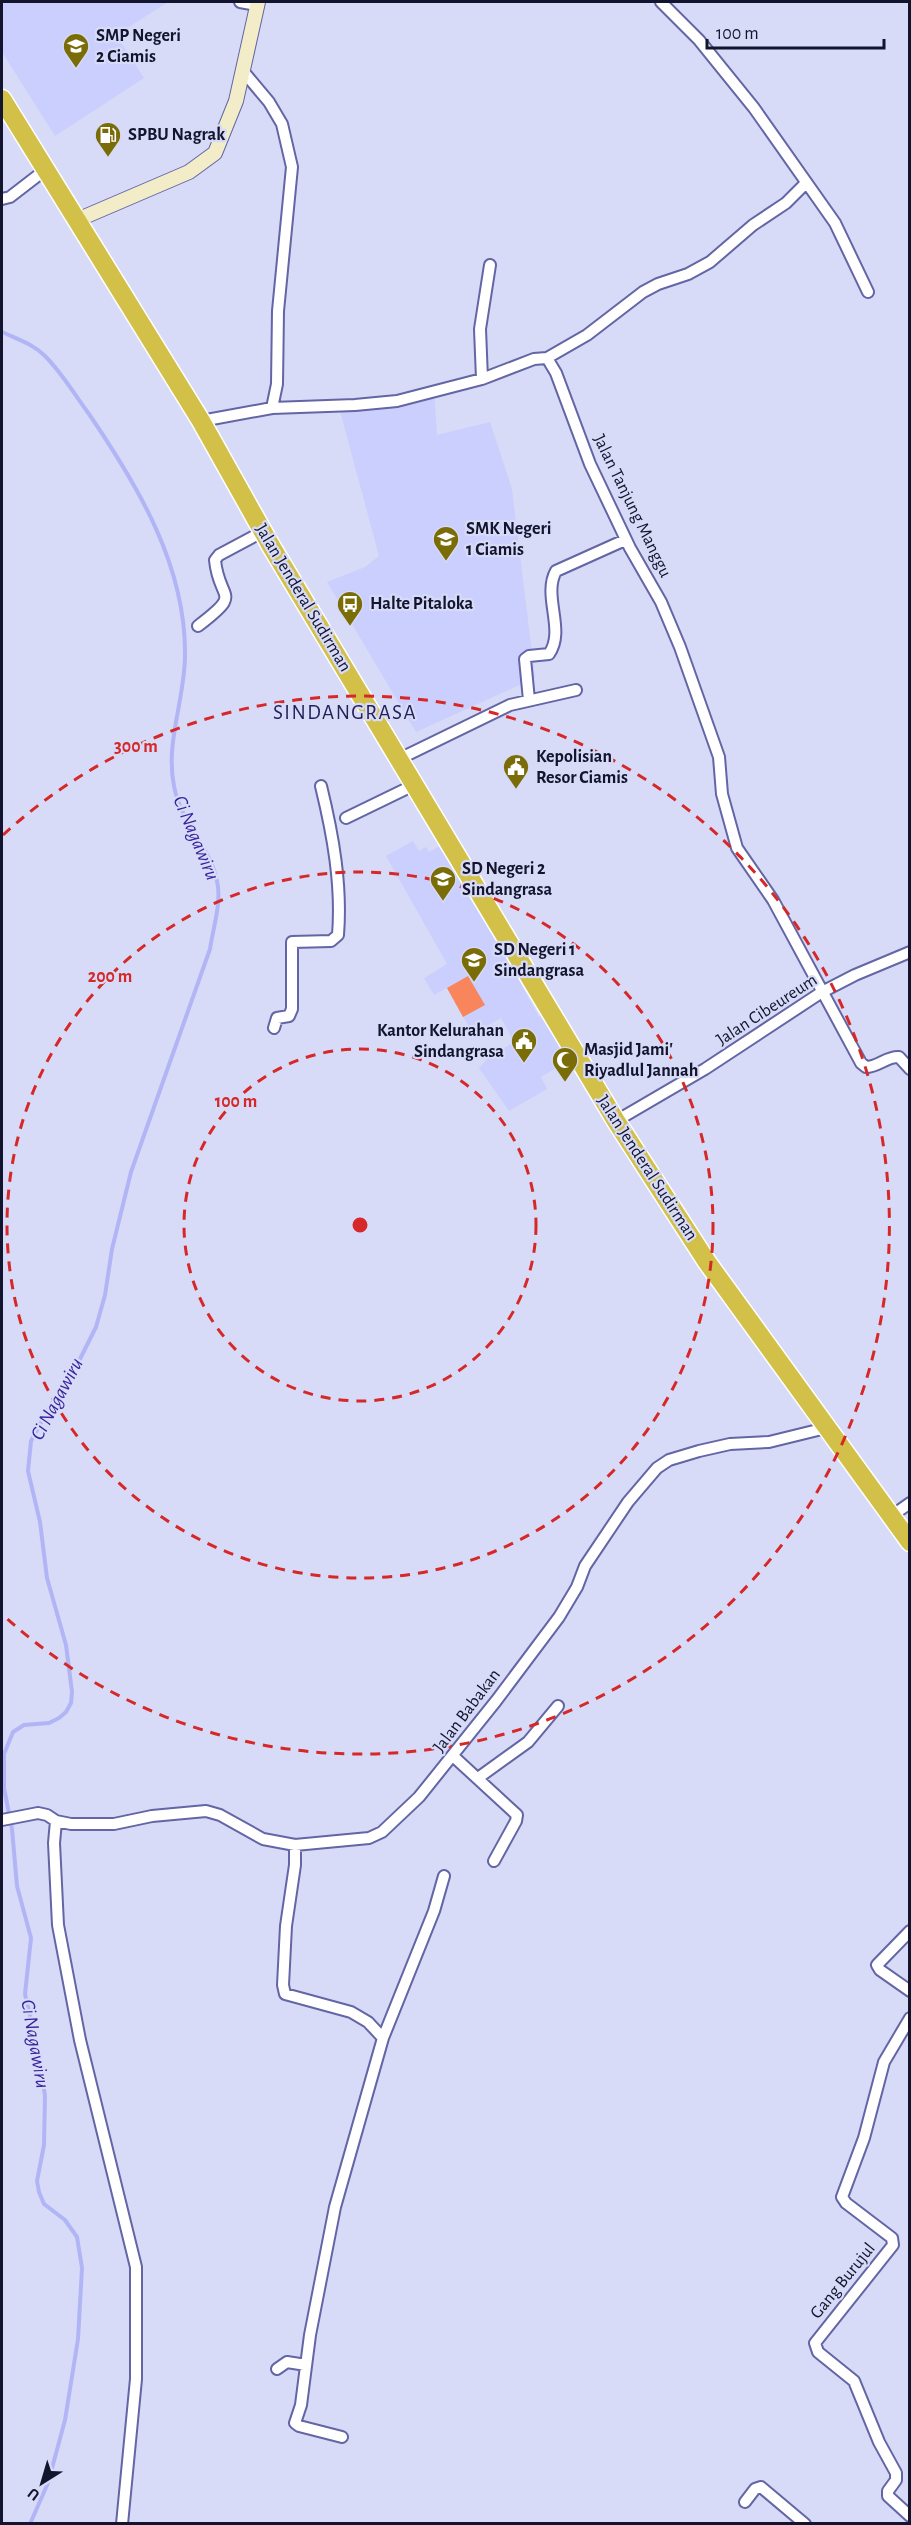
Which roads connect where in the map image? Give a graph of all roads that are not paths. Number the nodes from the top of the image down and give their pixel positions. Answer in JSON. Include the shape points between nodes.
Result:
{"nodes":[{"id":1,"x":240,"y":2,"type":"edge"},
{"id":2,"x":661,"y":2,"type":"edge"},
{"id":3,"x":258,"y":3,"type":"edge"},
{"id":4,"x":243,"y":71,"type":"junction"},
{"id":5,"x":2,"y":99,"type":"edge"},
{"id":6,"x":45,"y":170,"type":"junction"},
{"id":7,"x":805,"y":184,"type":"junction"},
{"id":8,"x":2,"y":199,"type":"edge"},
{"id":9,"x":77,"y":220,"type":"junction"},
{"id":10,"x":490,"y":265,"type":"dead end"},
{"id":11,"x":868,"y":292,"type":"dead end"},
{"id":12,"x":547,"y":358,"type":"junction"},
{"id":13,"x":482,"y":379,"type":"junction"},
{"id":14,"x":272,"y":408,"type":"junction"},
{"id":15,"x":201,"y":421,"type":"junction"},
{"id":16,"x":264,"y":531,"type":"junction"},
{"id":17,"x":625,"y":540,"type":"junction"},
{"id":18,"x":198,"y":626,"type":"dead end"},
{"id":19,"x":576,"y":690,"type":"dead end"},
{"id":20,"x":529,"y":700,"type":"junction"},
{"id":21,"x":399,"y":759,"type":"junction"},
{"id":22,"x":414,"y":785,"type":"junction"},
{"id":23,"x":321,"y":786,"type":"dead end"},
{"id":24,"x":346,"y":818,"type":"dead end"},
{"id":25,"x":909,"y":952,"type":"edge"},
{"id":26,"x":822,"y":992,"type":"junction"},
{"id":27,"x":274,"y":1028,"type":"dead end"},
{"id":28,"x":909,"y":1069,"type":"edge"},
{"id":29,"x":616,"y":1121,"type":"junction"},
{"id":30,"x":826,"y":1428,"type":"junction"},
{"id":31,"x":909,"y":1503,"type":"edge"},
{"id":32,"x":890,"y":1517,"type":"junction"},
{"id":33,"x":909,"y":1542,"type":"edge"},
{"id":34,"x":558,"y":1706,"type":"dead end"},
{"id":35,"x":453,"y":1756,"type":"junction"},
{"id":36,"x":478,"y":1778,"type":"junction"},
{"id":37,"x":2,"y":1820,"type":"edge"},
{"id":38,"x":56,"y":1821,"type":"junction"},
{"id":39,"x":295,"y":1845,"type":"junction"},
{"id":40,"x":494,"y":1861,"type":"dead end"},
{"id":41,"x":444,"y":1876,"type":"dead end"},
{"id":42,"x":909,"y":1931,"type":"edge"},
{"id":43,"x":909,"y":1991,"type":"edge"},
{"id":44,"x":909,"y":2018,"type":"edge"},
{"id":45,"x":382,"y":2038,"type":"junction"},
{"id":46,"x":306,"y":2365,"type":"junction"},
{"id":47,"x":278,"y":2369,"type":"dead end"},
{"id":48,"x":342,"y":2437,"type":"dead end"},
{"id":49,"x":745,"y":2502,"type":"dead end"},
{"id":50,"x":909,"y":2516,"type":"edge"},
{"id":51,"x":122,"y":2523,"type":"edge"},
{"id":52,"x":805,"y":2523,"type":"edge"}],
"edges":[{"from":1,"to":3,"type":"street"},
{"from":2,"to":7,"type":"street","via":[[699,40],[747,100]]},
{"from":3,"to":4,"type":"street"},
{"from":4,"to":9,"type":"street","via":[[236,101],[215,153],[189,172]]},
{"from":4,"to":14,"type":"street","via":[[282,124],[292,167]]},
{"from":5,"to":6,"type":"highway","name":"Jalan Jenderal Sudirman"},
{"from":6,"to":8,"type":"street"},
{"from":6,"to":9,"type":"highway","name":"Jalan Jenderal Sudirman"},
{"from":7,"to":11,"type":"street","via":[[835,223]]},
{"from":7,"to":12,"type":"street","via":[[710,262],[644,292],[587,335]]},
{"from":9,"to":15,"type":"highway","name":"Jalan Jenderal Sudirman"},
{"from":10,"to":13,"type":"street","via":[[480,328]]},
{"from":12,"to":13,"type":"street","via":[[534,359]]},
{"from":12,"to":17,"type":"street","name":"Jalan Tanjung Manggu"},
{"from":13,"to":14,"type":"street","via":[[397,400]]},
{"from":14,"to":15,"type":"street"},
{"from":15,"to":16,"type":"highway","name":"Jalan Jenderal Sudirman"},
{"from":16,"to":18,"type":"street","via":[[215,560],[226,598]]},
{"from":16,"to":21,"type":"highway","name":"Jalan Jenderal Sudirman"},
{"from":17,"to":20,"type":"street","via":[[556,571],[551,584],[553,646],[549,654],[525,659]]},
{"from":17,"to":26,"type":"street","name":"Jalan Tanjung Manggu","via":[[661,602],[680,647],[719,757],[722,794],[737,848],[773,900]]},
{"from":19,"to":20,"type":"street"},
{"from":20,"to":21,"type":"street","via":[[510,705]]},
{"from":21,"to":22,"type":"highway","name":"Jalan Jenderal Sudirman"},
{"from":22,"to":24,"type":"street"},
{"from":22,"to":29,"type":"highway","name":"Jalan Jenderal Sudirman"},
{"from":23,"to":27,"type":"street","via":[[338,876],[338,935],[331,941],[291,936],[292,1010],[289,1016],[277,1018]]},
{"from":25,"to":26,"type":"street","name":"Jalan Cibeureum"},
{"from":26,"to":28,"type":"street","name":"Jalan Tanjung Manggu","via":[[866,1067],[894,1057],[903,1060]]},
{"from":26,"to":29,"type":"street","name":"Jalan Cibeureum","via":[[705,1069]]},
{"from":29,"to":30,"type":"highway","name":"Jalan Jenderal Sudirman","via":[[707,1262]]},
{"from":30,"to":32,"type":"highway","name":"Jalan Jenderal Sudirman"},
{"from":30,"to":35,"type":"street","name":"Jalan Babakan","via":[[797,1437],[699,1451],[657,1468],[628,1502],[585,1566],[559,1617]]},
{"from":31,"to":32,"type":"street"},
{"from":32,"to":33,"type":"highway","name":"Jalan Jenderal Sudirman"},
{"from":34,"to":36,"type":"street","via":[[528,1742]]},
{"from":35,"to":36,"type":"street"},
{"from":35,"to":39,"type":"street","name":"Jalan Babakan","via":[[407,1810],[382,1832],[369,1838]]},
{"from":36,"to":40,"type":"street","via":[[517,1815]]},
{"from":37,"to":38,"type":"street","name":"Jalan Babakan","via":[[43,1813]]},
{"from":38,"to":39,"type":"street","name":"Jalan Babakan","via":[[114,1824],[206,1811],[263,1839]]},
{"from":38,"to":51,"type":"street","via":[[56,1914],[80,2040],[136,2267],[136,2379]]},
{"from":39,"to":45,"type":"street","via":[[286,1926],[285,1994],[351,2012],[368,2022]]},
{"from":41,"to":45,"type":"street","via":[[434,1911]]},
{"from":42,"to":43,"type":"street","via":[[877,1965]]},
{"from":44,"to":50,"type":"street","name":"Gang Burujul","via":[[884,2062],[864,2138],[842,2197],[894,2242],[815,2343],[818,2352],[854,2381],[896,2473],[888,2496]]},
{"from":45,"to":46,"type":"street","via":[[335,2207]]},
{"from":46,"to":47,"type":"street","via":[[287,2362]]},
{"from":46,"to":48,"type":"street","via":[[295,2422]]},
{"from":49,"to":52,"type":"street","via":[[761,2487]]}]}
